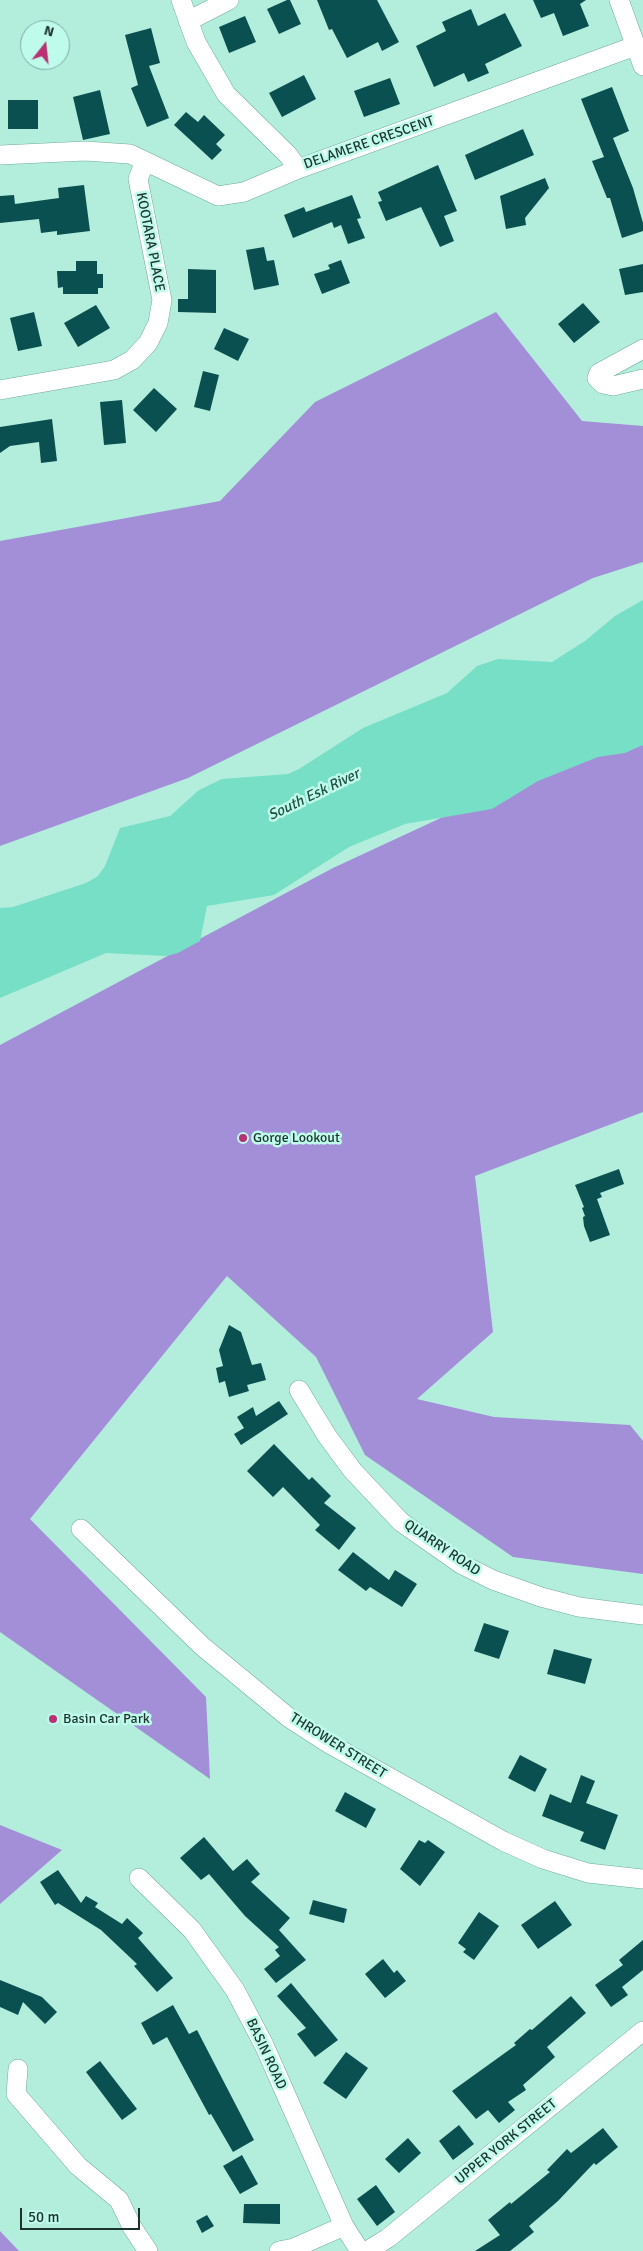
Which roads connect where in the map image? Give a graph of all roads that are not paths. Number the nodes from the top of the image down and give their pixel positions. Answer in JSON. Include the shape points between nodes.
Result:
{"nodes":[{"id":1,"x":181,"y":0,"type":"edge"},
{"id":2,"x":229,"y":0,"type":"edge"},
{"id":3,"x":619,"y":0,"type":"edge"},
{"id":4,"x":188,"y":21,"type":"junction"},
{"id":5,"x":635,"y":46,"type":"junction"},
{"id":6,"x":643,"y":66,"type":"edge"},
{"id":7,"x":0,"y":155,"type":"edge"},
{"id":8,"x":145,"y":161,"type":"junction"},
{"id":9,"x":298,"y":169,"type":"junction"},
{"id":10,"x":643,"y":348,"type":"edge"},
{"id":11,"x":643,"y":379,"type":"edge"},
{"id":12,"x":0,"y":390,"type":"edge"},
{"id":13,"x":299,"y":1390,"type":"dead end"},
{"id":14,"x":81,"y":1529,"type":"dead end"},
{"id":15,"x":643,"y":1616,"type":"edge"},
{"id":16,"x":139,"y":1878,"type":"dead end"},
{"id":17,"x":643,"y":1878,"type":"edge"},
{"id":18,"x":643,"y":2030,"type":"edge"},
{"id":19,"x":18,"y":2069,"type":"dead end"},
{"id":20,"x":8,"y":2092,"type":"edge"},
{"id":21,"x":344,"y":2226,"type":"junction"},
{"id":22,"x":148,"y":2251,"type":"edge"},
{"id":23,"x":279,"y":2251,"type":"edge"},
{"id":24,"x":360,"y":2251,"type":"edge"},
{"id":25,"x":367,"y":2251,"type":"edge"}],
"edges":[{"from":1,"to":4,"type":"street","name":"DELAMERE CRESCENT"},
{"from":2,"to":4,"type":"street"},
{"from":3,"to":5,"type":"street"},
{"from":4,"to":9,"type":"street","name":"DELAMERE CRESCENT","via":[[196,42],[226,94]]},
{"from":5,"to":6,"type":"street"},
{"from":5,"to":9,"type":"street","name":"DELAMERE CRESCENT"},
{"from":7,"to":8,"type":"street","via":[[115,152]]},
{"from":8,"to":9,"type":"street","via":[[218,196],[244,192]]},
{"from":8,"to":12,"type":"street","name":"KOOTARA PLACE","via":[[138,179],[162,300],[158,323],[148,343],[132,360],[114,370]]},
{"from":10,"to":11,"type":"street","via":[[599,373],[597,378],[603,384],[613,386]]},
{"from":13,"to":15,"type":"street","name":"QUARRY ROAD","via":[[353,1471],[401,1522],[461,1564],[493,1580],[541,1597],[579,1607]]},
{"from":14,"to":17,"type":"street","name":"THROWER STREET","via":[[202,1646],[288,1717],[328,1742],[503,1841],[543,1859],[573,1870]]},
{"from":16,"to":21,"type":"street","name":"BASIN ROAD","via":[[192,1930],[235,1990],[264,2044]]},
{"from":18,"to":25,"type":"street","name":"UPPER YORK STREET","via":[[388,2238]]},
{"from":19,"to":20,"type":"street"},
{"from":20,"to":22,"type":"street","via":[[78,2166],[119,2200]]},
{"from":21,"to":23,"type":"street","via":[[294,2248]]},
{"from":21,"to":24,"type":"street","name":"BASIN ROAD"}]}
